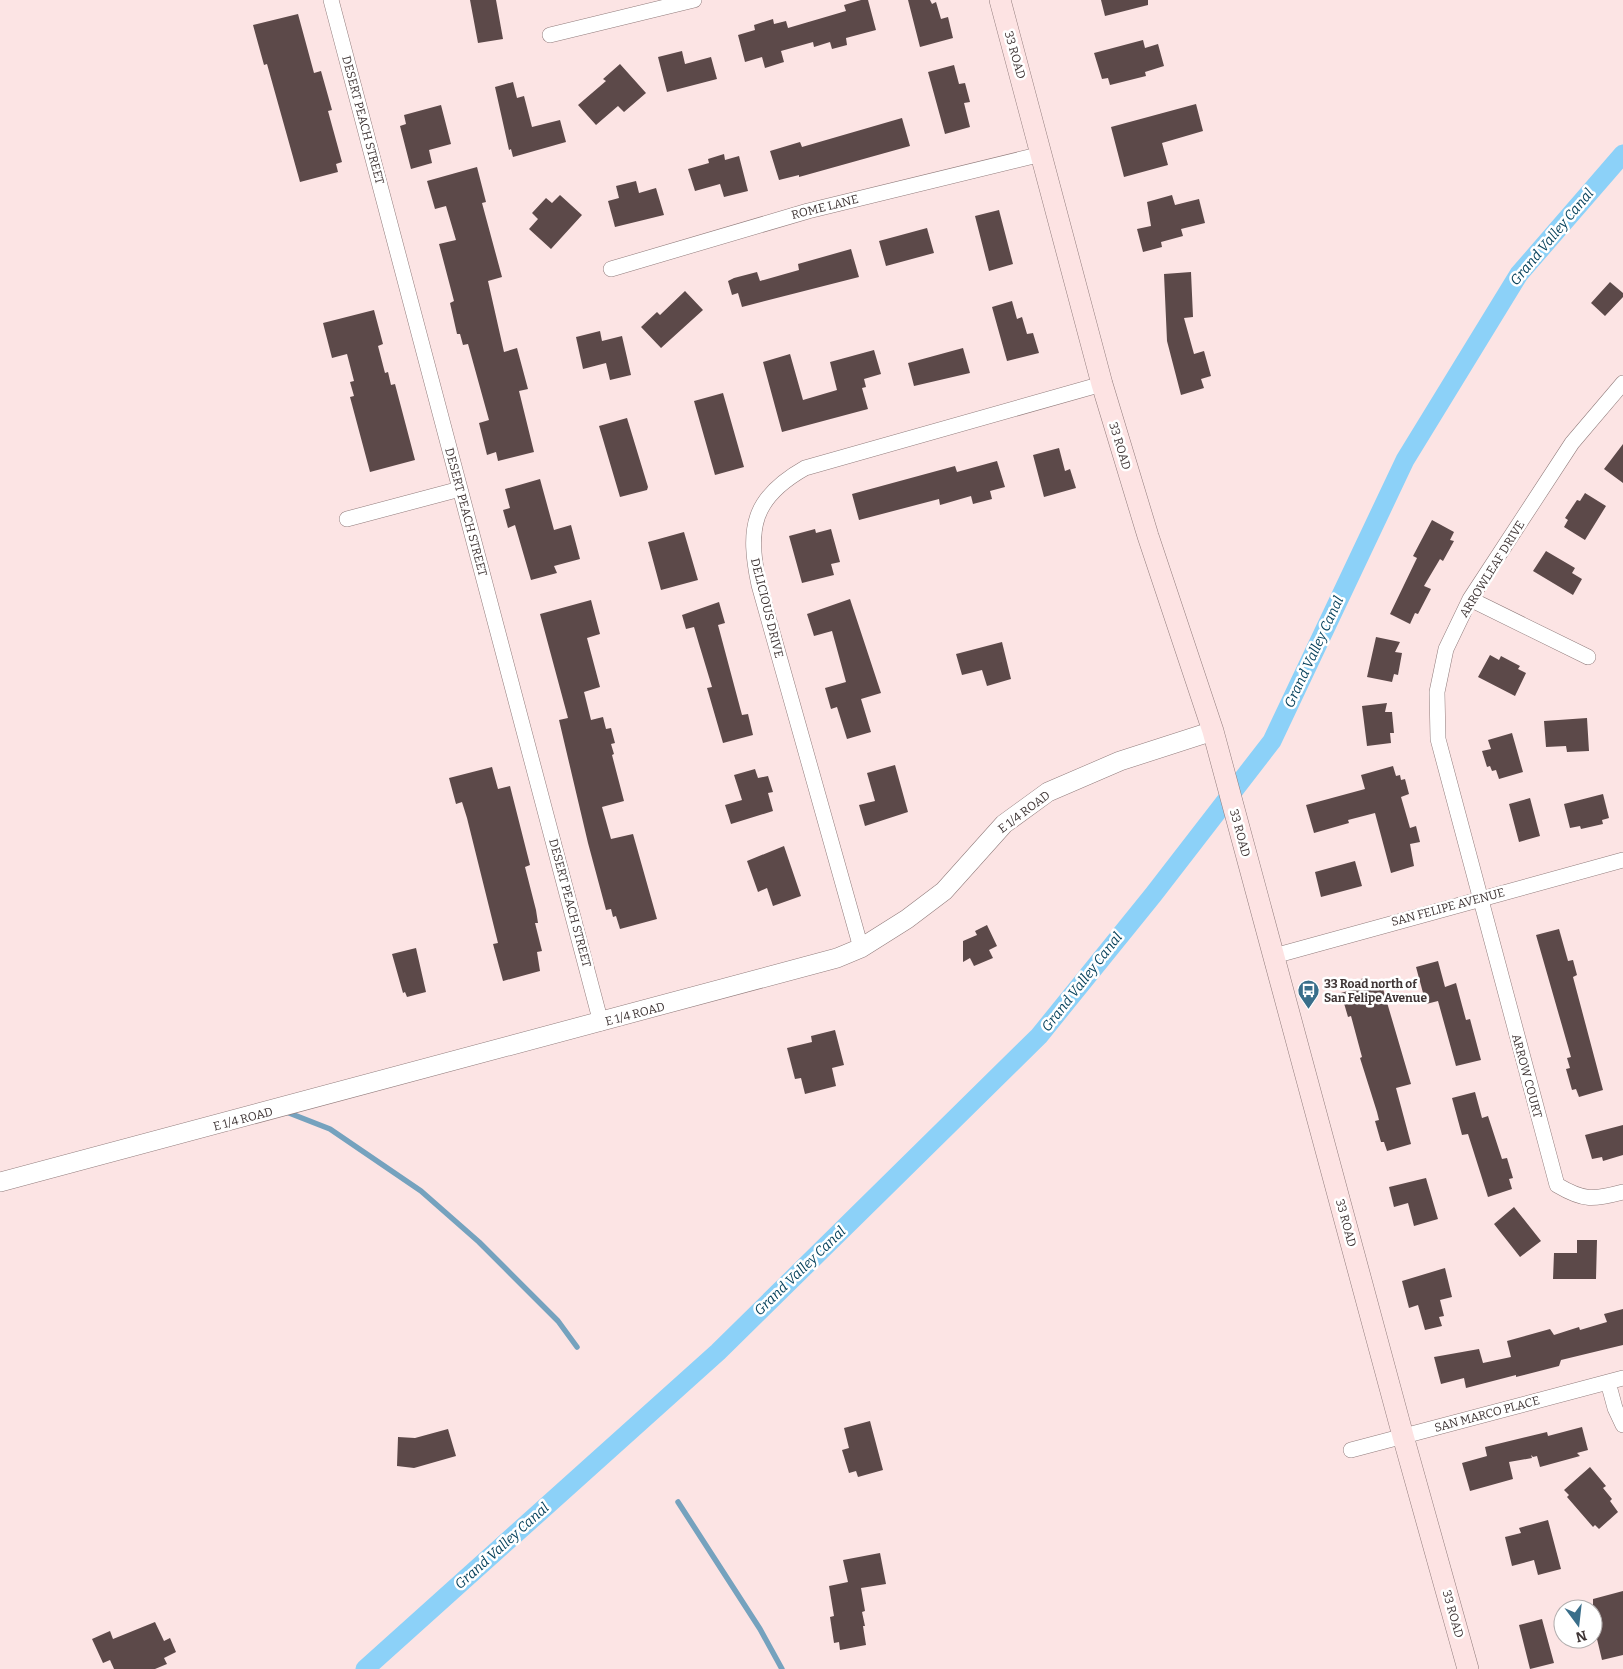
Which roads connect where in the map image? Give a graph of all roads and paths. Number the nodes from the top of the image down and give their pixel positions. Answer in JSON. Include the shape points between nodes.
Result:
{"nodes":[{"id":1,"x":331,"y":0,"type":"edge"},
{"id":2,"x":694,"y":0,"type":"edge"},
{"id":3,"x":1000,"y":0,"type":"edge"},
{"id":4,"x":550,"y":35,"type":"dead end"},
{"id":5,"x":1042,"y":154,"type":"junction"},
{"id":6,"x":611,"y":269,"type":"dead end"},
{"id":7,"x":1623,"y":383,"type":"edge"},
{"id":8,"x":1102,"y":384,"type":"junction"},
{"id":9,"x":460,"y":489,"type":"junction"},
{"id":10,"x":347,"y":519,"type":"dead end"},
{"id":11,"x":1470,"y":599,"type":"junction"},
{"id":12,"x":1588,"y":657,"type":"dead end"},
{"id":13,"x":1212,"y":731,"type":"junction"},
{"id":14,"x":1623,"y":860,"type":"edge"},
{"id":15,"x":1480,"y":898,"type":"junction"},
{"id":16,"x":861,"y":948,"type":"junction"},
{"id":17,"x":1274,"y":956,"type":"junction"},
{"id":18,"x":601,"y":1023,"type":"junction"},
{"id":19,"x":0,"y":1182,"type":"edge"},
{"id":20,"x":1623,"y":1192,"type":"edge"},
{"id":21,"x":1623,"y":1378,"type":"edge"},
{"id":22,"x":1608,"y":1382,"type":"junction"},
{"id":23,"x":1623,"y":1424,"type":"edge"},
{"id":24,"x":1403,"y":1436,"type":"junction"},
{"id":25,"x":1351,"y":1450,"type":"dead end"},
{"id":26,"x":1468,"y":1669,"type":"edge"}],
"edges":[{"from":1,"to":9,"type":"street","name":"DESERT PEACH STREET"},
{"from":2,"to":4,"type":"street"},
{"from":3,"to":5,"type":"main road","name":"33 ROAD"},
{"from":5,"to":6,"type":"street","name":"ROME LANE","via":[[808,211]]},
{"from":5,"to":8,"type":"main road","name":"33 ROAD"},
{"from":7,"to":11,"type":"street","name":"ARROWLEAF DRIVE","via":[[1572,443]]},
{"from":8,"to":13,"type":"main road","name":"33 ROAD"},
{"from":8,"to":16,"type":"street","name":"DELICIOUS DRIVE","via":[[805,468],[776,487],[757,517],[753,540],[759,584]]},
{"from":9,"to":10,"type":"street"},
{"from":9,"to":18,"type":"street","name":"DESERT PEACH STREET"},
{"from":11,"to":12,"type":"street"},
{"from":11,"to":15,"type":"street","name":"ARROWLEAF DRIVE","via":[[1446,650],[1436,692],[1438,739]]},
{"from":13,"to":16,"type":"street","name":"E 1/4 ROAD","via":[[1120,761],[1048,792],[1004,824],[944,891]]},
{"from":13,"to":17,"type":"main road","name":"33 ROAD"},
{"from":14,"to":15,"type":"street","name":"SAN FELIPE AVENUE"},
{"from":15,"to":17,"type":"street","name":"SAN FELIPE AVENUE"},
{"from":15,"to":20,"type":"street","name":"ARROW COURT","via":[[1557,1185],[1577,1196],[1596,1199]]},
{"from":16,"to":18,"type":"street","name":"E 1/4 ROAD","via":[[837,958]]},
{"from":17,"to":24,"type":"main road","name":"33 ROAD"},
{"from":18,"to":19,"type":"street","name":"E 1/4 ROAD"},
{"from":21,"to":22,"type":"street","name":"SAN MARCO PLACE"},
{"from":22,"to":23,"type":"street"},
{"from":22,"to":24,"type":"street","name":"SAN MARCO PLACE"},
{"from":24,"to":25,"type":"street","name":"SAN MARCO PLACE"},
{"from":24,"to":26,"type":"main road","name":"33 ROAD"}]}
